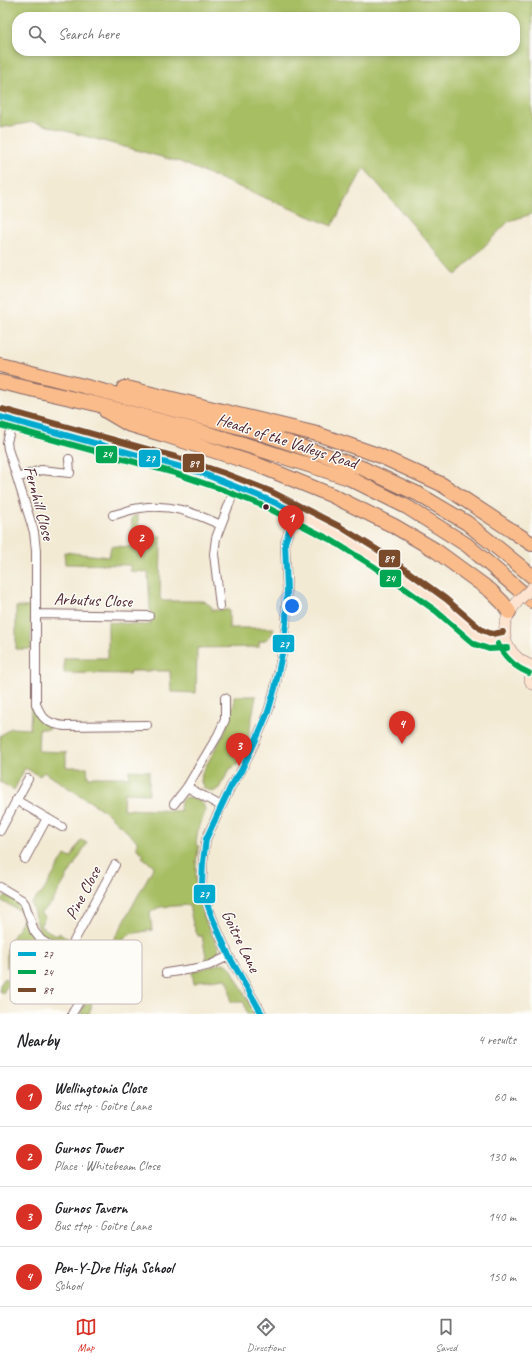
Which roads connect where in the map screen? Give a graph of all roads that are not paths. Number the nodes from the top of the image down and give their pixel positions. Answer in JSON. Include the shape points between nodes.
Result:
{"nodes":[{"id":1,"x":0,"y":365,"type":"edge"},
{"id":2,"x":0,"y":382,"type":"edge"},
{"id":3,"x":95,"y":388,"type":"junction"},
{"id":4,"x":92,"y":403,"type":"junction"},
{"id":5,"x":0,"y":417,"type":"edge"},
{"id":6,"x":13,"y":420,"type":"junction"},
{"id":7,"x":69,"y":459,"type":"dead end"},
{"id":8,"x":17,"y":478,"type":"junction"},
{"id":9,"x":236,"y":486,"type":"junction"},
{"id":10,"x":295,"y":512,"type":"junction"},
{"id":11,"x":113,"y":515,"type":"dead end"},
{"id":12,"x":221,"y":524,"type":"junction"},
{"id":13,"x":532,"y":544,"type":"edge"},
{"id":14,"x":532,"y":576,"type":"edge"},
{"id":15,"x":532,"y":588,"type":"edge"},
{"id":16,"x":525,"y":601,"type":"edge"},
{"id":17,"x":220,"y":606,"type":"dead end"},
{"id":18,"x":509,"y":612,"type":"junction"},
{"id":19,"x":36,"y":614,"type":"junction"},
{"id":20,"x":149,"y":616,"type":"dead end"},
{"id":21,"x":506,"y":640,"type":"junction"},
{"id":22,"x":532,"y":667,"type":"edge"},
{"id":23,"x":532,"y":684,"type":"edge"},
{"id":24,"x":225,"y":698,"type":"dead end"},
{"id":25,"x":147,"y":725,"type":"dead end"},
{"id":26,"x":28,"y":779,"type":"dead end"},
{"id":27,"x":187,"y":787,"type":"junction"},
{"id":28,"x":16,"y":800,"type":"junction"},
{"id":29,"x":174,"y":804,"type":"dead end"},
{"id":30,"x":221,"y":806,"type":"junction"},
{"id":31,"x":47,"y":818,"type":"junction"},
{"id":32,"x":62,"y":827,"type":"dead end"},
{"id":33,"x":0,"y":830,"type":"edge"},
{"id":34,"x":25,"y":859,"type":"dead end"},
{"id":35,"x":115,"y":865,"type":"dead end"},
{"id":36,"x":0,"y":887,"type":"edge"},
{"id":37,"x":41,"y":940,"type":"edge"},
{"id":38,"x":75,"y":940,"type":"edge"},
{"id":39,"x":229,"y":956,"type":"junction"},
{"id":40,"x":166,"y":973,"type":"dead end"},
{"id":41,"x":77,"y":1004,"type":"edge"},
{"id":42,"x":72,"y":1014,"type":"edge"},
{"id":43,"x":262,"y":1014,"type":"edge"}],
"edges":[{"from":1,"to":3,"type":"highway","name":"Heads of the Valleys Road"},
{"from":2,"to":4,"type":"highway","name":"Heads of the Valleys Road"},
{"from":3,"to":13,"type":"highway","via":[[127,388],[317,434],[378,455],[441,484]]},
{"from":3,"to":14,"type":"highway","name":"Heads of the Valleys Road","via":[[255,431],[362,468],[418,494],[467,524]]},
{"from":4,"to":16,"type":"highway","name":"Heads of the Valleys Road","via":[[236,442],[348,478],[408,507],[467,545]]},
{"from":4,"to":18,"type":"highway","via":[[128,424],[258,465],[331,495],[394,526],[435,550],[484,587],[503,603]]},
{"from":5,"to":6,"type":"street"},
{"from":6,"to":8,"type":"street","name":"Fernhill Close","via":[[8,449]]},
{"from":6,"to":9,"type":"street","via":[[199,472]]},
{"from":7,"to":8,"type":"street","via":[[70,473],[41,470]]},
{"from":8,"to":19,"type":"street","name":"Fernhill Close","via":[[36,545]]},
{"from":9,"to":10,"type":"street"},
{"from":9,"to":12,"type":"street"},
{"from":10,"to":21,"type":"street","via":[[334,532],[418,588],[480,638],[496,642]]},
{"from":10,"to":30,"type":"street","name":"Goitre Lane","via":[[285,542],[286,623],[275,688],[255,742]]},
{"from":11,"to":12,"type":"street","via":[[140,508],[172,507]]},
{"from":12,"to":17,"type":"street","via":[[214,554]]},
{"from":15,"to":16,"type":"street","bridge":true},
{"from":16,"to":18,"type":"street"},
{"from":18,"to":21,"type":"street","via":[[504,630]]},
{"from":19,"to":20,"type":"street","name":"Arbutus Close"},
{"from":19,"to":25,"type":"street","name":"Fernhill Close","via":[[36,704],[39,714],[53,724],[65,726]]},
{"from":21,"to":22,"type":"street","via":[[517,658]]},
{"from":22,"to":23,"type":"street"},
{"from":24,"to":27,"type":"street","via":[[223,725]]},
{"from":26,"to":28,"type":"street"},
{"from":27,"to":29,"type":"street"},
{"from":27,"to":30,"type":"street"},
{"from":28,"to":31,"type":"street"},
{"from":28,"to":33,"type":"street"},
{"from":30,"to":39,"type":"street","name":"Goitre Lane","via":[[206,839],[202,883],[212,917]]},
{"from":31,"to":32,"type":"street"},
{"from":31,"to":34,"type":"street"},
{"from":35,"to":38,"type":"street","name":"Pine Close"},
{"from":36,"to":37,"type":"street","via":[[22,900],[28,908],[34,931]]},
{"from":39,"to":40,"type":"street","via":[[198,968]]},
{"from":39,"to":43,"type":"street","name":"Goitre Lane"},
{"from":41,"to":42,"type":"street"}]}
